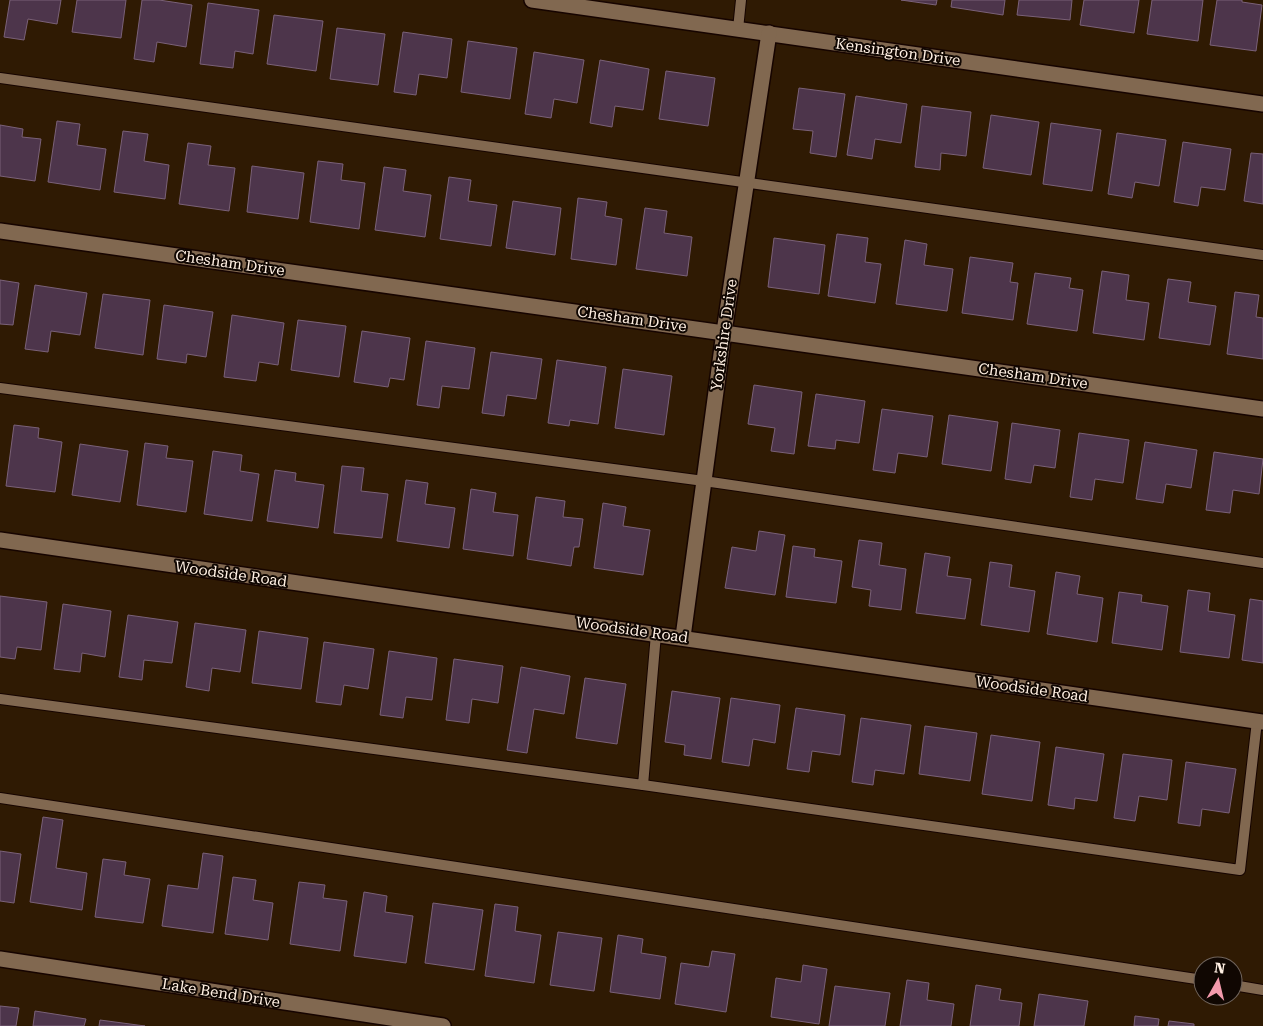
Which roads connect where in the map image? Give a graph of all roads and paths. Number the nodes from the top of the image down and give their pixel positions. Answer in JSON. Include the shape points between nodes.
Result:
{"nodes":[{"id":1,"x":532,"y":0,"type":"edge"},
{"id":2,"x":741,"y":0,"type":"edge"},
{"id":3,"x":738,"y":29,"type":"junction"},
{"id":4,"x":769,"y":33,"type":"junction"},
{"id":5,"x":0,"y":78,"type":"edge"},
{"id":6,"x":1263,"y":104,"type":"edge"},
{"id":7,"x":746,"y":184,"type":"junction"},
{"id":8,"x":0,"y":230,"type":"edge"},
{"id":9,"x":1263,"y":256,"type":"edge"},
{"id":10,"x":724,"y":332,"type":"junction"},
{"id":11,"x":0,"y":388,"type":"edge"},
{"id":12,"x":1263,"y":409,"type":"edge"},
{"id":13,"x":704,"y":481,"type":"junction"},
{"id":14,"x":0,"y":540,"type":"edge"},
{"id":15,"x":1263,"y":563,"type":"edge"},
{"id":16,"x":656,"y":634,"type":"junction"},
{"id":17,"x":683,"y":638,"type":"junction"},
{"id":18,"x":0,"y":699,"type":"edge"},
{"id":19,"x":1260,"y":721,"type":"edge"},
{"id":20,"x":643,"y":785,"type":"junction"},
{"id":21,"x":0,"y":798,"type":"edge"},
{"id":22,"x":0,"y":960,"type":"edge"},
{"id":23,"x":1193,"y":978,"type":"edge"},
{"id":24,"x":1243,"y":987,"type":"edge"},
{"id":25,"x":1263,"y":990,"type":"edge"},
{"id":26,"x":443,"y":1026,"type":"edge"}],
"edges":[{"from":1,"to":3,"type":"street","name":"Kensington Drive"},
{"from":2,"to":3,"type":"lane"},
{"from":3,"to":4,"type":"street","name":"Kensington Drive"},
{"from":4,"to":6,"type":"street","name":"Kensington Drive"},
{"from":4,"to":7,"type":"street","name":"Yorkshire Drive"},
{"from":5,"to":7,"type":"lane"},
{"from":7,"to":9,"type":"lane"},
{"from":7,"to":10,"type":"street","name":"Yorkshire Drive"},
{"from":8,"to":10,"type":"street","name":"Chesham Drive"},
{"from":10,"to":12,"type":"street","name":"Chesham Drive"},
{"from":10,"to":13,"type":"street","name":"Yorkshire Drive"},
{"from":11,"to":13,"type":"lane"},
{"from":13,"to":15,"type":"lane"},
{"from":13,"to":17,"type":"street","name":"Yorkshire Drive"},
{"from":14,"to":16,"type":"street","name":"Woodside Road"},
{"from":16,"to":17,"type":"street","name":"Woodside Road"},
{"from":16,"to":20,"type":"lane"},
{"from":17,"to":19,"type":"street","name":"Woodside Road"},
{"from":18,"to":20,"type":"lane"},
{"from":19,"to":20,"type":"lane","via":[[1240,870]]},
{"from":21,"to":23,"type":"lane"},
{"from":22,"to":26,"type":"street","name":"Lake Bend Drive"},
{"from":24,"to":25,"type":"lane"}]}
